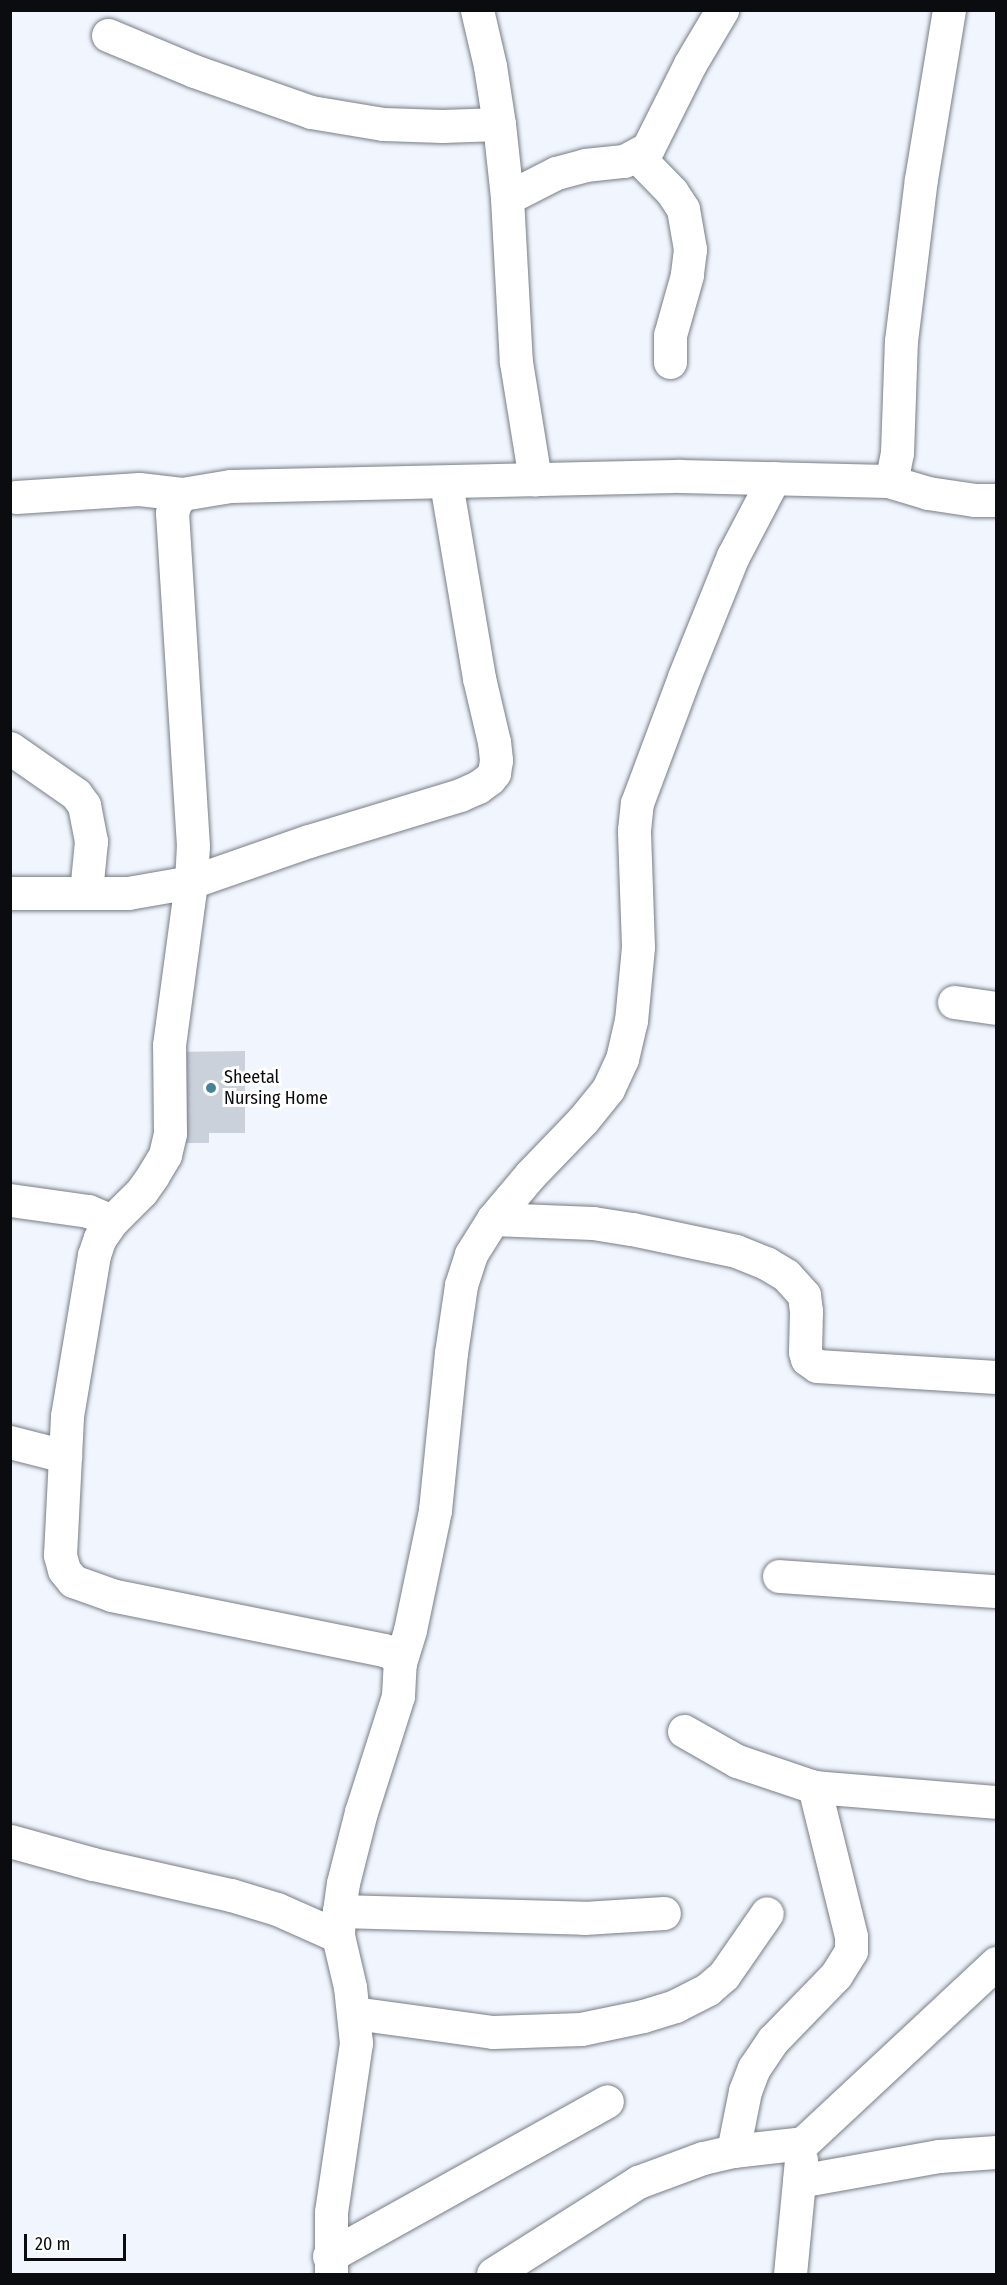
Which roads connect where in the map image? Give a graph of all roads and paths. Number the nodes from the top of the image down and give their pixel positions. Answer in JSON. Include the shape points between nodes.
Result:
{"nodes":[{"id":1,"x":477,"y":10,"type":"edge"},
{"id":2,"x":722,"y":10,"type":"edge"},
{"id":3,"x":949,"y":10,"type":"edge"},
{"id":4,"x":108,"y":35,"type":"dead end"},
{"id":5,"x":499,"y":124,"type":"junction"},
{"id":6,"x":637,"y":156,"type":"junction"},
{"id":7,"x":507,"y":198,"type":"junction"},
{"id":8,"x":670,"y":362,"type":"dead end"},
{"id":9,"x":774,"y":478,"type":"junction"},
{"id":10,"x":535,"y":479,"type":"junction"},
{"id":11,"x":888,"y":481,"type":"junction"},
{"id":12,"x":446,"y":482,"type":"junction"},
{"id":13,"x":182,"y":494,"type":"junction"},
{"id":14,"x":16,"y":496,"type":"dead end"},
{"id":15,"x":996,"y":501,"type":"edge"},
{"id":16,"x":10,"y":748,"type":"edge"},
{"id":17,"x":191,"y":882,"type":"junction"},
{"id":18,"x":87,"y":892,"type":"junction"},
{"id":19,"x":10,"y":893,"type":"edge"},
{"id":20,"x":954,"y":1002,"type":"dead end"},
{"id":21,"x":996,"y":1008,"type":"edge"},
{"id":22,"x":10,"y":1200,"type":"edge"},
{"id":23,"x":493,"y":1219,"type":"junction"},
{"id":24,"x":111,"y":1221,"type":"junction"},
{"id":25,"x":995,"y":1367,"type":"edge"},
{"id":26,"x":10,"y":1442,"type":"edge"},
{"id":27,"x":65,"y":1456,"type":"junction"},
{"id":28,"x":779,"y":1576,"type":"dead end"},
{"id":29,"x":996,"y":1591,"type":"edge"},
{"id":30,"x":400,"y":1663,"type":"junction"},
{"id":31,"x":684,"y":1731,"type":"dead end"},
{"id":32,"x":814,"y":1787,"type":"junction"},
{"id":33,"x":996,"y":1802,"type":"edge"},
{"id":34,"x":10,"y":1841,"type":"edge"},
{"id":35,"x":664,"y":1912,"type":"dead end"},
{"id":36,"x":767,"y":1913,"type":"dead end"},
{"id":37,"x":339,"y":1924,"type":"junction"},
{"id":38,"x":996,"y":1963,"type":"edge"},
{"id":39,"x":354,"y":2013,"type":"junction"},
{"id":40,"x":607,"y":2101,"type":"dead end"},
{"id":41,"x":803,"y":2143,"type":"junction"},
{"id":42,"x":733,"y":2151,"type":"junction"},
{"id":43,"x":996,"y":2152,"type":"edge"},
{"id":44,"x":800,"y":2181,"type":"junction"},
{"id":45,"x":330,"y":2265,"type":"edge"},
{"id":46,"x":493,"y":2274,"type":"edge"},
{"id":47,"x":790,"y":2274,"type":"edge"}],
"edges":[{"from":1,"to":5,"type":"street"},
{"from":2,"to":6,"type":"street","via":[[690,64],[657,134]]},
{"from":3,"to":11,"type":"street","via":[[921,179],[901,341],[897,453]]},
{"from":4,"to":5,"type":"street","via":[[194,71],[311,112],[383,124]]},
{"from":5,"to":7,"type":"street"},
{"from":6,"to":7,"type":"street","via":[[608,165],[563,170]]},
{"from":6,"to":8,"type":"street","via":[[683,209],[690,249],[670,335]]},
{"from":7,"to":10,"type":"street","via":[[516,362]]},
{"from":9,"to":10,"type":"street"},
{"from":9,"to":11,"type":"street"},
{"from":9,"to":23,"type":"street","via":[[728,567],[637,803],[634,830],[638,947],[631,1021],[622,1059],[608,1089]]},
{"from":10,"to":12,"type":"street"},
{"from":11,"to":15,"type":"street","via":[[928,493]]},
{"from":12,"to":13,"type":"street","via":[[230,486]]},
{"from":12,"to":17,"type":"street","via":[[479,678],[494,742],[494,772],[478,787],[460,795]]},
{"from":13,"to":14,"type":"street","via":[[139,489]]},
{"from":13,"to":17,"type":"street","via":[[175,503],[172,525],[188,730]]},
{"from":16,"to":18,"type":"street","via":[[76,794],[84,805],[91,841]]},
{"from":17,"to":18,"type":"street","via":[[128,893]]},
{"from":17,"to":24,"type":"street","via":[[169,1045],[168,1144],[142,1191]]},
{"from":18,"to":19,"type":"street"},
{"from":20,"to":21,"type":"street"},
{"from":22,"to":24,"type":"street","via":[[80,1209]]},
{"from":23,"to":25,"type":"street","via":[[632,1228],[736,1251],[766,1263],[786,1275],[804,1294],[805,1352],[807,1359],[817,1366]]},
{"from":23,"to":30,"type":"street","via":[[471,1254],[461,1285],[435,1510]]},
{"from":24,"to":27,"type":"street","via":[[99,1238],[94,1255],[67,1416]]},
{"from":26,"to":27,"type":"street"},
{"from":27,"to":30,"type":"street","via":[[60,1555],[64,1570],[74,1581],[111,1595],[384,1650],[398,1656]]},
{"from":28,"to":29,"type":"street"},
{"from":30,"to":37,"type":"street","via":[[398,1696],[361,1812],[343,1883]]},
{"from":31,"to":32,"type":"street","via":[[737,1761]]},
{"from":32,"to":33,"type":"street"},
{"from":32,"to":42,"type":"street","via":[[851,1936],[851,1951],[837,1975],[773,2040],[754,2068],[745,2091]]},
{"from":34,"to":37,"type":"street"},
{"from":35,"to":37,"type":"street","via":[[584,1918]]},
{"from":36,"to":39,"type":"street","via":[[724,1975],[708,1989],[675,2006],[643,2016],[581,2029],[493,2032]]},
{"from":37,"to":39,"type":"street"},
{"from":38,"to":41,"type":"street"},
{"from":39,"to":45,"type":"street","via":[[356,2043],[332,2212]]},
{"from":40,"to":45,"type":"street"},
{"from":41,"to":42,"type":"street"},
{"from":41,"to":44,"type":"street"},
{"from":42,"to":46,"type":"street","via":[[638,2182]]},
{"from":43,"to":44,"type":"street","via":[[939,2156]]},
{"from":44,"to":47,"type":"street"}]}
